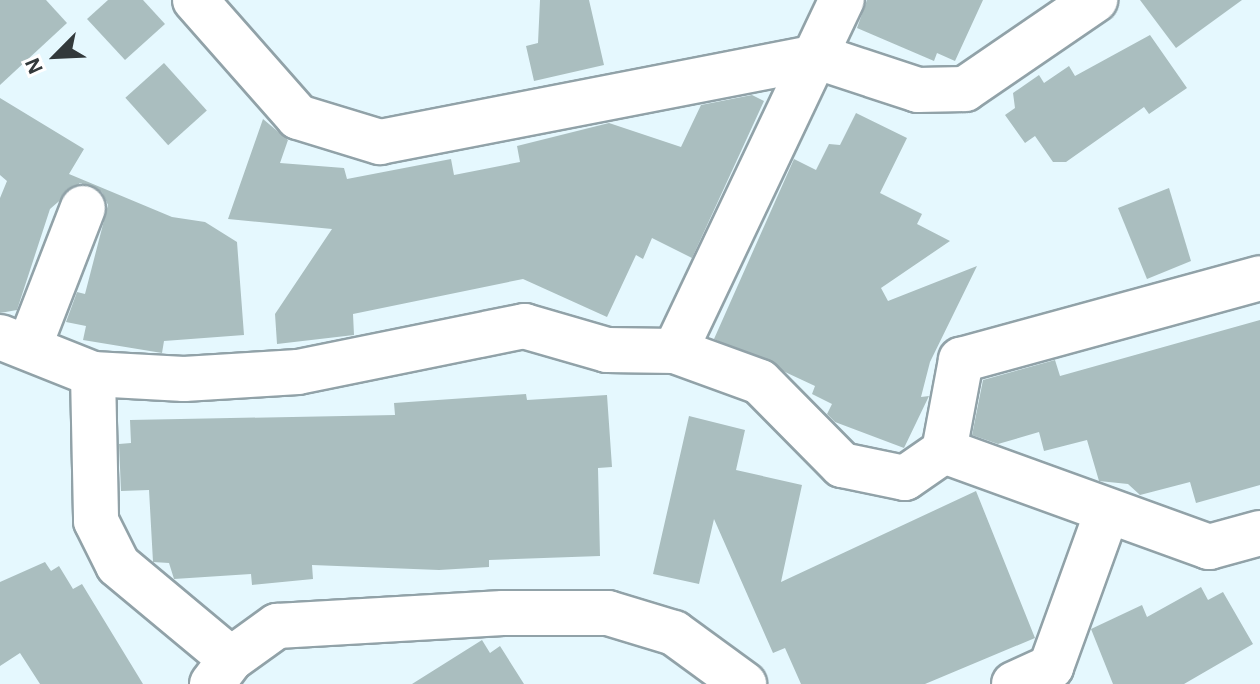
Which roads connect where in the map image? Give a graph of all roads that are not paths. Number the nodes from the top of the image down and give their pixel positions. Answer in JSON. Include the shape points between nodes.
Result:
{"nodes":[{"id":1,"x":195,"y":0,"type":"edge"},
{"id":2,"x":842,"y":0,"type":"edge"},
{"id":3,"x":1095,"y":0,"type":"edge"},
{"id":4,"x":818,"y":57,"type":"junction"},
{"id":5,"x":83,"y":208,"type":"dead end"},
{"id":6,"x":1260,"y":278,"type":"edge"},
{"id":7,"x":14,"y":342,"type":"edge"},
{"id":8,"x":675,"y":351,"type":"junction"},
{"id":9,"x":93,"y":374,"type":"junction"},
{"id":10,"x":944,"y":451,"type":"junction"},
{"id":11,"x":1107,"y":512,"type":"junction"},
{"id":12,"x":1260,"y":533,"type":"edge"},
{"id":13,"x":221,"y":671,"type":"edge"},
{"id":14,"x":1042,"y":678,"type":"edge"},
{"id":15,"x":744,"y":684,"type":"edge"}],
"edges":[{"from":1,"to":4,"type":"street","via":[[298,117],[380,142]]},
{"from":2,"to":4,"type":"street"},
{"from":3,"to":4,"type":"street","via":[[965,89],[918,90]]},
{"from":4,"to":8,"type":"street"},
{"from":5,"to":7,"type":"street"},
{"from":6,"to":10,"type":"street","via":[[961,360]]},
{"from":7,"to":9,"type":"street"},
{"from":8,"to":9,"type":"street","via":[[607,350],[524,326],[298,372],[184,379]]},
{"from":8,"to":10,"type":"street","via":[[760,382],[842,465],[905,478]]},
{"from":9,"to":13,"type":"street","via":[[96,521],[118,565]]},
{"from":10,"to":11,"type":"street"},
{"from":11,"to":12,"type":"street","via":[[1209,547]]},
{"from":11,"to":14,"type":"street"},
{"from":13,"to":15,"type":"street","via":[[277,626],[608,613],[674,633]]}]}
